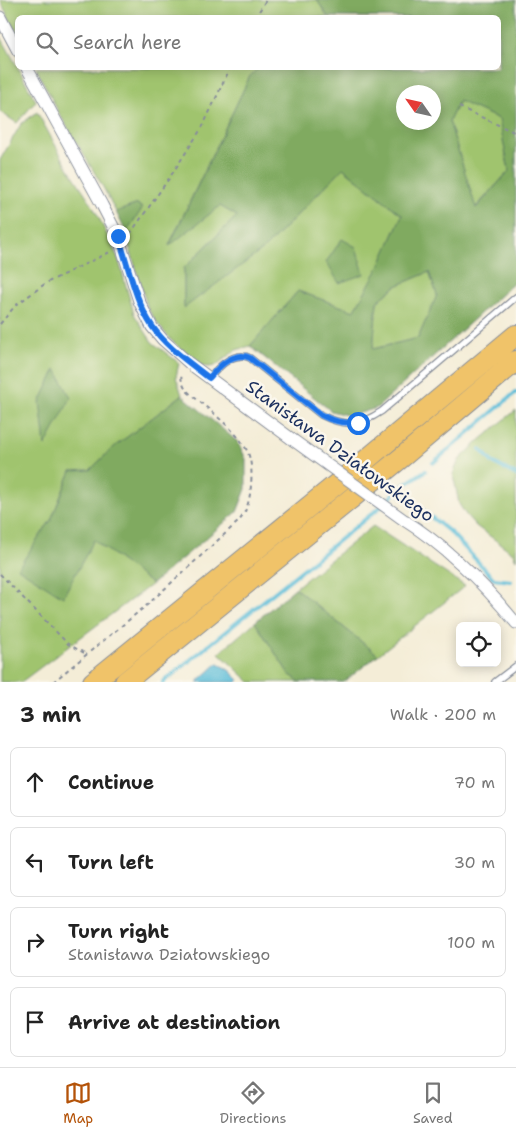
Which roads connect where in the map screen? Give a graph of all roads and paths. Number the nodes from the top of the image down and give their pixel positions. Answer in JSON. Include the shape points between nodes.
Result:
{"nodes":[{"id":1,"x":266,"y":0,"type":"edge"},
{"id":2,"x":257,"y":15,"type":"edge"},
{"id":3,"x":0,"y":17,"type":"edge"},
{"id":4,"x":15,"y":45,"type":"edge"},
{"id":5,"x":28,"y":70,"type":"edge"},
{"id":6,"x":229,"y":70,"type":"edge"},
{"id":7,"x":459,"y":107,"type":"dead end"},
{"id":8,"x":516,"y":133,"type":"edge"},
{"id":9,"x":121,"y":246,"type":"junction"},
{"id":10,"x":516,"y":297,"type":"edge"},
{"id":11,"x":0,"y":324,"type":"edge"},
{"id":12,"x":516,"y":335,"type":"edge"},
{"id":13,"x":189,"y":362,"type":"junction"},
{"id":14,"x":516,"y":362,"type":"edge"},
{"id":15,"x":209,"y":378,"type":"junction"},
{"id":16,"x":0,"y":574,"type":"edge"},
{"id":17,"x":516,"y":623,"type":"edge"},
{"id":18,"x":86,"y":654,"type":"junction"},
{"id":19,"x":516,"y":666,"type":"edge"},
{"id":20,"x":53,"y":682,"type":"edge"},
{"id":21,"x":93,"y":682,"type":"edge"},
{"id":22,"x":125,"y":682,"type":"edge"},
{"id":23,"x":495,"y":682,"type":"edge"}],
"edges":[{"from":1,"to":2,"type":"path"},
{"from":3,"to":4,"type":"street"},
{"from":5,"to":9,"type":"street","name":"Stanisława Działowskiego"},
{"from":6,"to":9,"type":"path","via":[[203,126]]},
{"from":7,"to":8,"type":"path"},
{"from":9,"to":11,"type":"path","via":[[46,283],[15,306]]},
{"from":9,"to":13,"type":"street","name":"Stanisława Działowskiego","via":[[139,301],[152,327]]},
{"from":10,"to":15,"type":"lane","via":[[370,420],[347,423],[321,415],[250,358],[234,357]]},
{"from":12,"to":21,"type":"highway"},
{"from":13,"to":15,"type":"street","name":"Stanisława Działowskiego"},
{"from":13,"to":18,"type":"path","via":[[181,377],[183,385],[228,426],[246,449],[252,473],[245,514],[147,605]]},
{"from":14,"to":22,"type":"highway"},
{"from":15,"to":17,"type":"street","name":"Stanisława Działowskiego","bridge":true,"via":[[429,536]]},
{"from":16,"to":18,"type":"path","via":[[68,644]]},
{"from":18,"to":20,"type":"path"},
{"from":19,"to":23,"type":"lane"}]}
